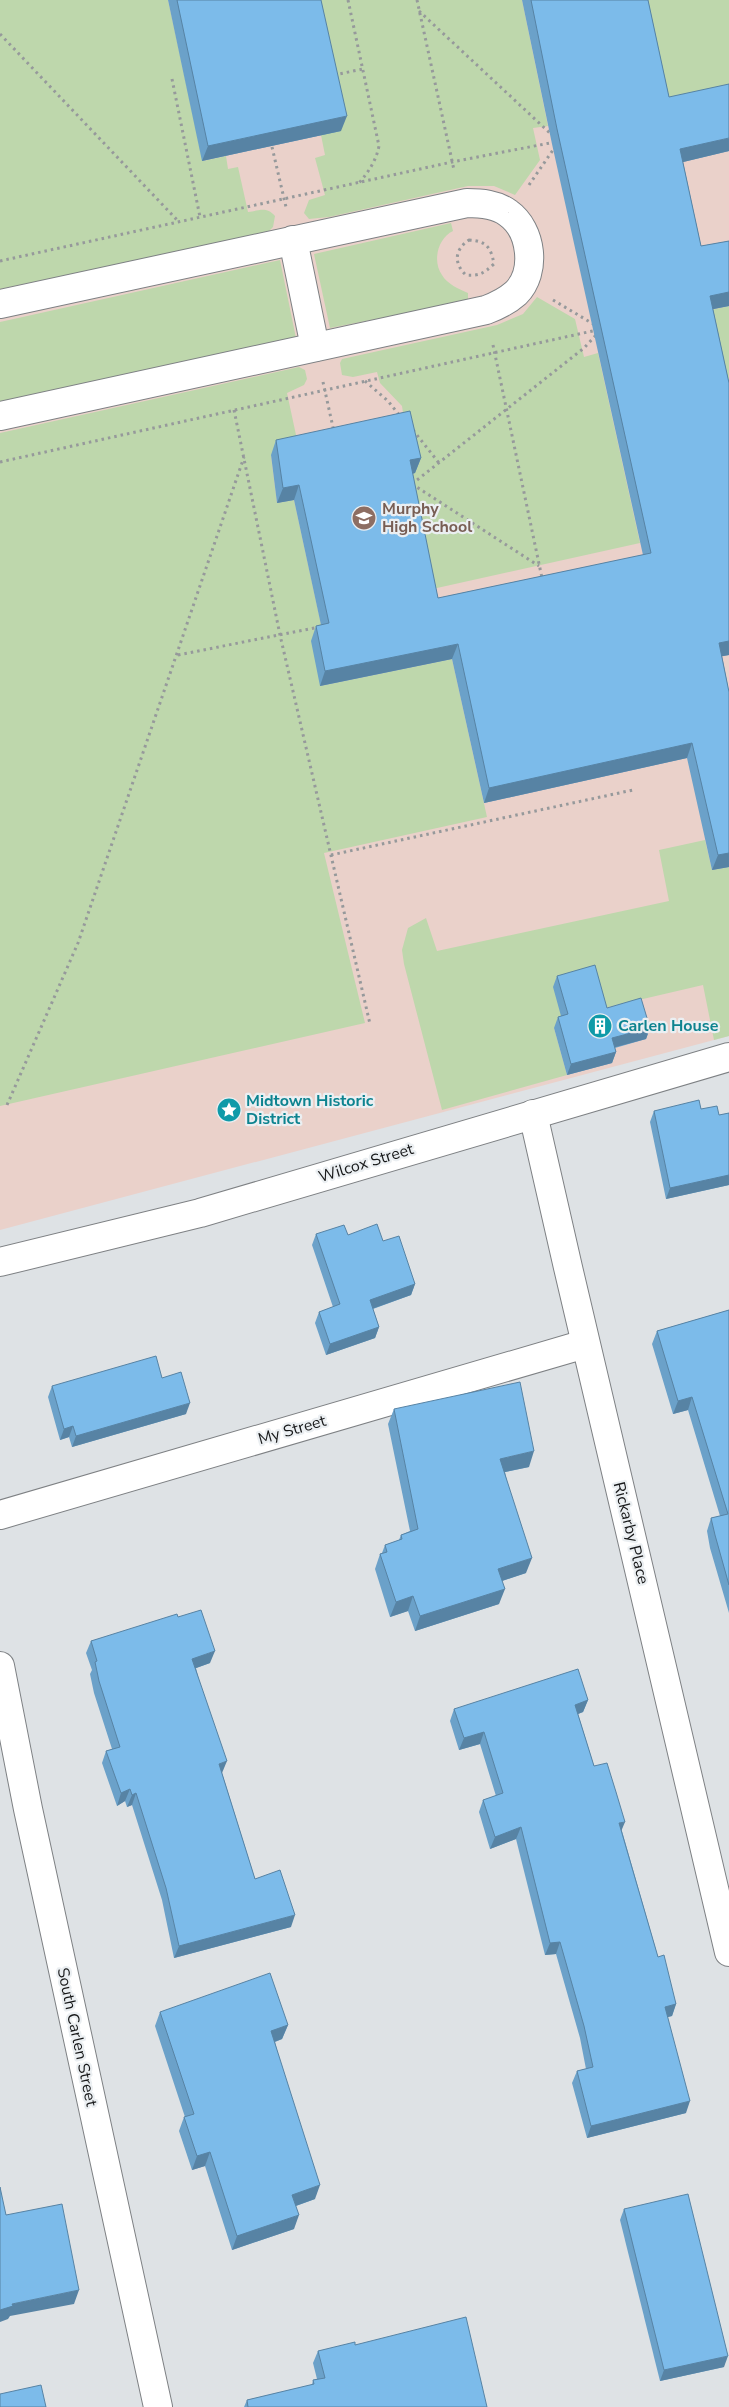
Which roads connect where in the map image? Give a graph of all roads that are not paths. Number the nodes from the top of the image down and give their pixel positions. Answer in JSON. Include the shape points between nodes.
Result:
{"nodes":[{"id":1,"x":293,"y":240,"type":"junction"},
{"id":2,"x":0,"y":304,"type":"edge"},
{"id":3,"x":315,"y":347,"type":"junction"},
{"id":4,"x":0,"y":416,"type":"edge"},
{"id":5,"x":729,"y":1057,"type":"edge"},
{"id":6,"x":533,"y":1114,"type":"junction"},
{"id":7,"x":0,"y":1262,"type":"edge"},
{"id":8,"x":585,"y":1344,"type":"junction"},
{"id":9,"x":0,"y":1515,"type":"edge"},
{"id":10,"x":0,"y":1666,"type":"edge"},
{"id":11,"x":729,"y":1952,"type":"edge"},
{"id":12,"x":158,"y":2407,"type":"edge"}],
"edges":[{"from":1,"to":2,"type":"street"},
{"from":1,"to":3,"type":"street"},
{"from":1,"to":3,"type":"street","via":[[461,204],[485,203],[502,209],[516,221],[526,237],[530,256],[527,274],[517,291],[503,303],[486,310]]},
{"from":3,"to":4,"type":"street"},
{"from":5,"to":6,"type":"street","name":"Wilcox Street"},
{"from":6,"to":7,"type":"street","name":"Wilcox Street","via":[[200,1212]]},
{"from":6,"to":8,"type":"street","name":"Rickarby Place"},
{"from":8,"to":9,"type":"street","name":"My Street"},
{"from":8,"to":11,"type":"street","name":"Rickarby Place"},
{"from":10,"to":12,"type":"street","name":"South Carlen Street","via":[[30,1819]]}]}
